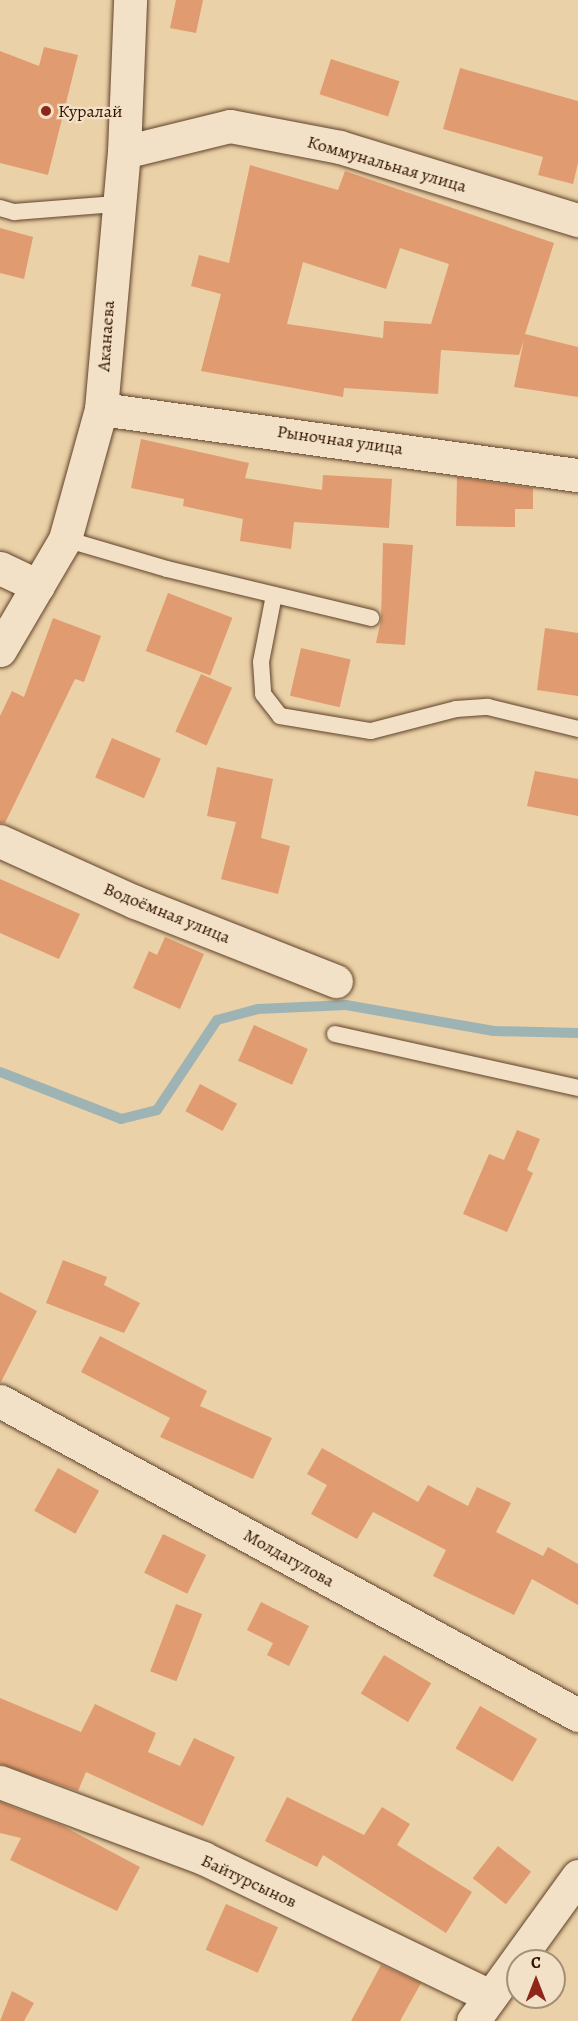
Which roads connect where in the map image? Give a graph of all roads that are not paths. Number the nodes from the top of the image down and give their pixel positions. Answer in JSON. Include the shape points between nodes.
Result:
{"nodes":[{"id":1,"x":130,"y":0,"type":"edge"},
{"id":2,"x":124,"y":152,"type":"junction"},
{"id":3,"x":116,"y":204,"type":"junction"},
{"id":4,"x":0,"y":208,"type":"edge"},
{"id":5,"x":578,"y":220,"type":"edge"},
{"id":6,"x":101,"y":409,"type":"junction"},
{"id":7,"x":578,"y":475,"type":"edge"},
{"id":8,"x":65,"y":539,"type":"junction"},
{"id":9,"x":0,"y":567,"type":"edge"},
{"id":10,"x":38,"y":586,"type":"junction"},
{"id":11,"x":274,"y":595,"type":"junction"},
{"id":12,"x":370,"y":618,"type":"dead end"},
{"id":13,"x":0,"y":650,"type":"edge"},
{"id":14,"x":578,"y":729,"type":"edge"},
{"id":15,"x":0,"y":841,"type":"edge"},
{"id":16,"x":336,"y":981,"type":"dead end"},
{"id":17,"x":335,"y":1034,"type":"dead end"},
{"id":18,"x":578,"y":1088,"type":"edge"},
{"id":19,"x":0,"y":1401,"type":"edge"},
{"id":20,"x":578,"y":1715,"type":"edge"},
{"id":21,"x":0,"y":1782,"type":"edge"},
{"id":22,"x":578,"y":1876,"type":"edge"},
{"id":23,"x":482,"y":2009,"type":"edge"}],
"edges":[{"from":1,"to":2,"type":"street","name":"Аканаева"},
{"from":2,"to":3,"type":"street","name":"Аканаева"},
{"from":2,"to":5,"type":"street","name":"Коммунальная улица","via":[[230,126],[340,147]]},
{"from":3,"to":4,"type":"lane","via":[[14,212]]},
{"from":3,"to":6,"type":"street","name":"Аканаева"},
{"from":6,"to":7,"type":"street","name":"Рыночная улица"},
{"from":6,"to":8,"type":"street","name":"Аканаева"},
{"from":8,"to":10,"type":"street","name":"Аканаева"},
{"from":8,"to":11,"type":"lane"},
{"from":9,"to":10,"type":"street"},
{"from":10,"to":13,"type":"street","name":"Аканаева"},
{"from":11,"to":12,"type":"lane"},
{"from":11,"to":14,"type":"lane","via":[[261,662],[263,694],[279,716],[370,731],[456,709],[488,707]]},
{"from":15,"to":16,"type":"street","name":"Водоёмная улица","via":[[135,902]]},
{"from":17,"to":18,"type":"lane"},
{"from":19,"to":20,"type":"street","name":"Молдагулова"},
{"from":21,"to":23,"type":"street","name":"Байтурсынов","via":[[203,1858]]},
{"from":22,"to":23,"type":"street"}]}
